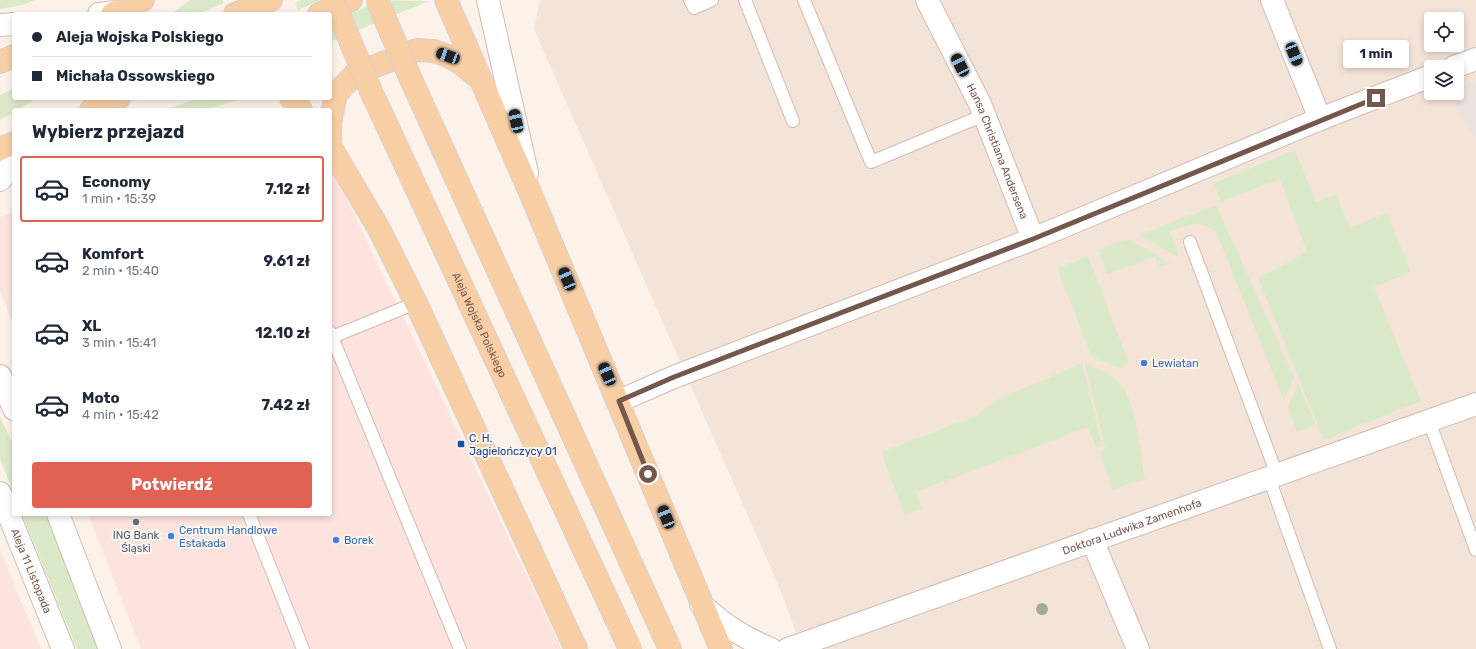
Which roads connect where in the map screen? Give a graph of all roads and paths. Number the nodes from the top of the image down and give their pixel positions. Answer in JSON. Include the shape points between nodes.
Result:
{"nodes":[{"id":1,"x":143,"y":0,"type":"edge"},
{"id":2,"x":271,"y":0,"type":"edge"},
{"id":3,"x":333,"y":0,"type":"edge"},
{"id":4,"x":351,"y":0,"type":"edge"},
{"id":5,"x":378,"y":0,"type":"edge"},
{"id":6,"x":446,"y":0,"type":"edge"},
{"id":7,"x":488,"y":0,"type":"edge"},
{"id":8,"x":690,"y":0,"type":"edge"},
{"id":9,"x":712,"y":0,"type":"edge"},
{"id":10,"x":745,"y":0,"type":"edge"},
{"id":11,"x":804,"y":0,"type":"edge"},
{"id":12,"x":927,"y":0,"type":"edge"},
{"id":13,"x":1272,"y":0,"type":"edge"},
{"id":14,"x":241,"y":10,"type":"edge"},
{"id":15,"x":112,"y":12,"type":"edge"},
{"id":16,"x":324,"y":12,"type":"edge"},
{"id":17,"x":12,"y":24,"type":"edge"},
{"id":18,"x":0,"y":25,"type":"edge"},
{"id":19,"x":12,"y":57,"type":"edge"},
{"id":20,"x":1476,"y":59,"type":"edge"},
{"id":21,"x":0,"y":62,"type":"edge"},
{"id":22,"x":1464,"y":63,"type":"edge"},
{"id":23,"x":478,"y":78,"type":"junction"},
{"id":24,"x":1424,"y":79,"type":"edge"},
{"id":25,"x":114,"y":100,"type":"edge"},
{"id":26,"x":293,"y":100,"type":"edge"},
{"id":27,"x":96,"y":108,"type":"edge"},
{"id":28,"x":299,"y":108,"type":"edge"},
{"id":29,"x":332,"y":113,"type":"edge"},
{"id":30,"x":977,"y":118,"type":"dead end"},
{"id":31,"x":1320,"y":119,"type":"junction"},
{"id":32,"x":793,"y":121,"type":"dead end"},
{"id":33,"x":12,"y":143,"type":"edge"},
{"id":34,"x":0,"y":148,"type":"edge"},
{"id":35,"x":332,"y":149,"type":"edge"},
{"id":36,"x":12,"y":165,"type":"edge"},
{"id":37,"x":0,"y":180,"type":"edge"},
{"id":38,"x":532,"y":197,"type":"junction"},
{"id":39,"x":1033,"y":239,"type":"junction"},
{"id":40,"x":1190,"y":242,"type":"dead end"},
{"id":41,"x":416,"y":303,"type":"junction"},
{"id":42,"x":332,"y":335,"type":"edge"},
{"id":43,"x":332,"y":337,"type":"edge"},
{"id":44,"x":0,"y":376,"type":"edge"},
{"id":45,"x":619,"y":401,"type":"junction"},
{"id":46,"x":12,"y":404,"type":"edge"},
{"id":47,"x":1476,"y":404,"type":"edge"},
{"id":48,"x":1429,"y":421,"type":"junction"},
{"id":49,"x":1273,"y":476,"type":"junction"},
{"id":50,"x":0,"y":493,"type":"edge"},
{"id":51,"x":59,"y":516,"type":"edge"},
{"id":52,"x":249,"y":516,"type":"edge"},
{"id":53,"x":1092,"y":540,"type":"junction"},
{"id":54,"x":1476,"y":550,"type":"edge"},
{"id":55,"x":701,"y":604,"type":"junction"},
{"id":56,"x":60,"y":648,"type":"edge"},
{"id":57,"x":110,"y":649,"type":"edge"},
{"id":58,"x":303,"y":649,"type":"edge"},
{"id":59,"x":460,"y":649,"type":"edge"},
{"id":60,"x":576,"y":649,"type":"edge"},
{"id":61,"x":630,"y":649,"type":"edge"},
{"id":62,"x":670,"y":649,"type":"edge"},
{"id":63,"x":721,"y":649,"type":"edge"},
{"id":64,"x":771,"y":649,"type":"edge"},
{"id":65,"x":788,"y":649,"type":"edge"},
{"id":66,"x":1138,"y":649,"type":"edge"},
{"id":67,"x":1330,"y":649,"type":"edge"}],
"edges":[{"from":1,"to":15,"type":"main road"},
{"from":2,"to":14,"type":"main road"},
{"from":3,"to":61,"type":"main road","name":"Aleja Wojska Polskiego","bridge":true,"via":[[371,91]]},
{"from":4,"to":16,"type":"main road"},
{"from":5,"to":62,"type":"main road","bridge":true,"via":[[409,76]]},
{"from":6,"to":23,"type":"main road"},
{"from":7,"to":38,"type":"street"},
{"from":8,"to":9,"type":"lane","via":[[694,8]]},
{"from":10,"to":32,"type":"lane"},
{"from":11,"to":30,"type":"lane","via":[[871,162]]},
{"from":12,"to":39,"type":"street","name":"Hansa Christiana Andersena","via":[[980,104]]},
{"from":13,"to":31,"type":"street"},
{"from":17,"to":18,"type":"street"},
{"from":19,"to":21,"type":"main road"},
{"from":20,"to":22,"type":"street"},
{"from":23,"to":29,"type":"main road","via":[[460,62],[448,56],[417,50],[355,74],[336,94]]},
{"from":23,"to":38,"type":"main road"},
{"from":24,"to":31,"type":"street"},
{"from":25,"to":27,"type":"main road"},
{"from":26,"to":28,"type":"main road"},
{"from":31,"to":39,"type":"street"},
{"from":33,"to":34,"type":"main road"},
{"from":35,"to":41,"type":"main road","via":[[379,229]]},
{"from":36,"to":37,"type":"street"},
{"from":38,"to":45,"type":"main road"},
{"from":39,"to":45,"type":"street","via":[[674,377]]},
{"from":40,"to":49,"type":"lane"},
{"from":41,"to":42,"type":"lane"},
{"from":41,"to":60,"type":"main road"},
{"from":43,"to":59,"type":"lane"},
{"from":44,"to":46,"type":"street"},
{"from":45,"to":55,"type":"main road"},
{"from":47,"to":48,"type":"street","name":"Doktora Ludwika Zamenhofa"},
{"from":48,"to":49,"type":"street","name":"Doktora Ludwika Zamenhofa"},
{"from":48,"to":54,"type":"lane"},
{"from":49,"to":53,"type":"street","name":"Doktora Ludwika Zamenhofa"},
{"from":49,"to":67,"type":"lane"},
{"from":50,"to":56,"type":"street","name":"Aleja 11 Listopada"},
{"from":51,"to":57,"type":"street"},
{"from":52,"to":58,"type":"lane"},
{"from":53,"to":65,"type":"street","name":"Doktora Ludwika Zamenhofa"},
{"from":53,"to":66,"type":"street"},
{"from":55,"to":63,"type":"main road"},
{"from":55,"to":64,"type":"street","via":[[725,626],[746,639]]}]}
